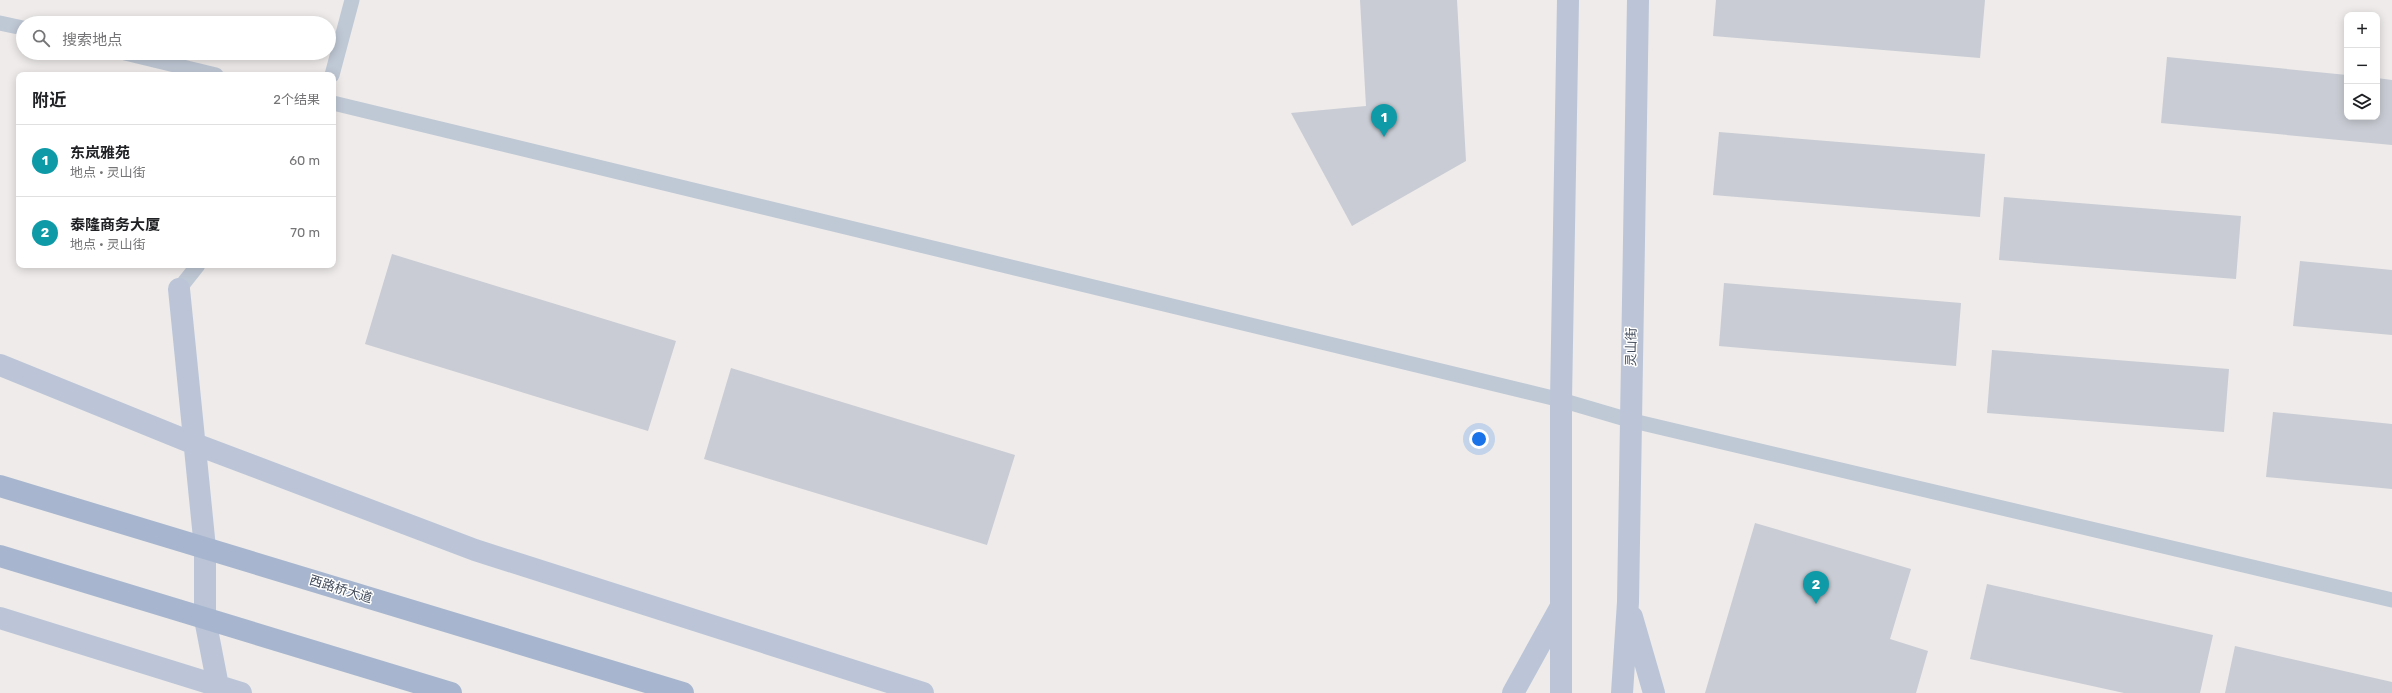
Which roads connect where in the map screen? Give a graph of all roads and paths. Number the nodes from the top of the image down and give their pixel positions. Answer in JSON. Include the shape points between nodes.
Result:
{"nodes":[{"id":1,"x":352,"y":0,"type":"edge"},
{"id":2,"x":1568,"y":0,"type":"edge"},
{"id":3,"x":1638,"y":0,"type":"edge"},
{"id":4,"x":0,"y":23,"type":"edge"},
{"id":5,"x":16,"y":26,"type":"edge"},
{"id":6,"x":154,"y":60,"type":"edge"},
{"id":7,"x":336,"y":60,"type":"edge"},
{"id":8,"x":336,"y":60,"type":"edge"},
{"id":9,"x":204,"y":72,"type":"edge"},
{"id":10,"x":333,"y":72,"type":"edge"},
{"id":11,"x":336,"y":104,"type":"edge"},
{"id":12,"x":196,"y":268,"type":"edge"},
{"id":13,"x":179,"y":289,"type":"joint"},
{"id":14,"x":0,"y":365,"type":"edge"},
{"id":15,"x":1561,"y":400,"type":"junction"},
{"id":16,"x":1629,"y":420,"type":"junction"},
{"id":17,"x":195,"y":444,"type":"junction"},
{"id":18,"x":0,"y":486,"type":"edge"},
{"id":19,"x":206,"y":548,"type":"junction"},
{"id":20,"x":0,"y":556,"type":"edge"},
{"id":21,"x":2392,"y":600,"type":"edge"},
{"id":22,"x":1628,"y":602,"type":"junction"},
{"id":23,"x":1561,"y":605,"type":"junction"},
{"id":24,"x":0,"y":618,"type":"edge"},
{"id":25,"x":205,"y":618,"type":"junction"},
{"id":26,"x":218,"y":690,"type":"edge"},
{"id":27,"x":241,"y":693,"type":"edge"},
{"id":28,"x":451,"y":693,"type":"edge"},
{"id":29,"x":683,"y":693,"type":"edge"},
{"id":30,"x":923,"y":693,"type":"edge"},
{"id":31,"x":1513,"y":693,"type":"edge"},
{"id":32,"x":1561,"y":693,"type":"edge"},
{"id":33,"x":1622,"y":693,"type":"edge"},
{"id":34,"x":1654,"y":693,"type":"edge"}],
"edges":[{"from":1,"to":8,"type":"lane"},
{"from":2,"to":15,"type":"main road"},
{"from":3,"to":16,"type":"main road","name":"灵山街"},
{"from":4,"to":5,"type":"lane"},
{"from":6,"to":9,"type":"lane"},
{"from":7,"to":10,"type":"lane"},
{"from":11,"to":15,"type":"lane"},
{"from":12,"to":13,"type":"lane"},
{"from":13,"to":17,"type":"main road"},
{"from":14,"to":17,"type":"main road"},
{"from":15,"to":16,"type":"lane"},
{"from":15,"to":23,"type":"main road"},
{"from":16,"to":21,"type":"lane"},
{"from":16,"to":22,"type":"main road","name":"灵山街"},
{"from":17,"to":19,"type":"main road"},
{"from":17,"to":30,"type":"main road","via":[[475,550]]},
{"from":18,"to":19,"type":"main road","name":"西路桥大道"},
{"from":19,"to":25,"type":"main road"},
{"from":19,"to":29,"type":"main road","name":"西路桥大道"},
{"from":20,"to":25,"type":"main road"},
{"from":22,"to":33,"type":"main road","name":"灵山街"},
{"from":22,"to":34,"type":"main road"},
{"from":23,"to":31,"type":"main road"},
{"from":23,"to":32,"type":"main road"},
{"from":24,"to":26,"type":"main road"},
{"from":25,"to":26,"type":"main road"},
{"from":25,"to":28,"type":"main road"},
{"from":26,"to":27,"type":"main road"}]}
